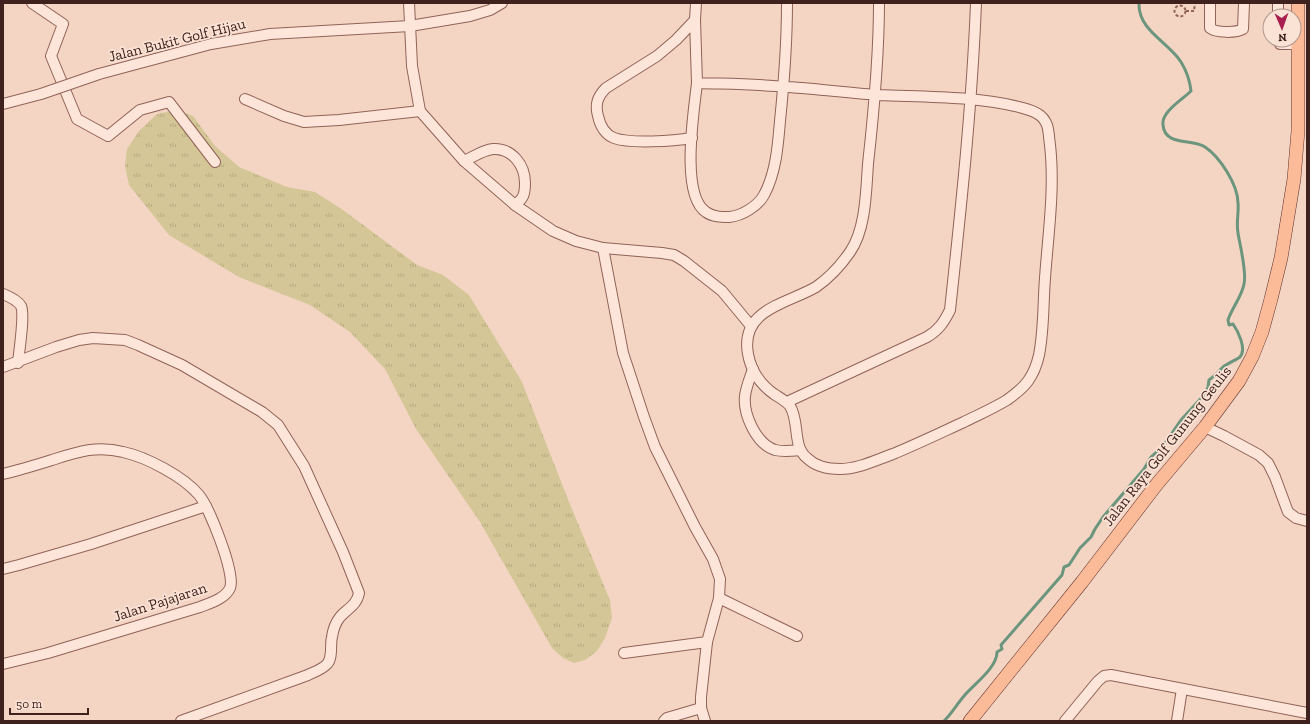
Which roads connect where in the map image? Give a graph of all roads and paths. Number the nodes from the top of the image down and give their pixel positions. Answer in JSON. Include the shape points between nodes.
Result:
{"nodes":[{"id":1,"x":32,"y":3,"type":"edge"},
{"id":2,"x":409,"y":3,"type":"edge"},
{"id":3,"x":502,"y":3,"type":"edge"},
{"id":4,"x":696,"y":3,"type":"edge"},
{"id":5,"x":787,"y":3,"type":"edge"},
{"id":6,"x":880,"y":3,"type":"edge"},
{"id":7,"x":976,"y":3,"type":"edge"},
{"id":8,"x":1176,"y":3,"type":"edge"},
{"id":9,"x":1195,"y":3,"type":"edge"},
{"id":10,"x":1210,"y":3,"type":"edge"},
{"id":11,"x":1244,"y":3,"type":"edge"},
{"id":12,"x":1177,"y":6,"type":"junction"},
{"id":13,"x":1186,"y":11,"type":"junction"},
{"id":14,"x":695,"y":20,"type":"junction"},
{"id":15,"x":410,"y":26,"type":"junction"},
{"id":16,"x":1299,"y":48,"type":"edge"},
{"id":17,"x":697,"y":83,"type":"junction"},
{"id":18,"x":784,"y":86,"type":"junction"},
{"id":19,"x":876,"y":94,"type":"junction"},
{"id":20,"x":245,"y":99,"type":"dead end"},
{"id":21,"x":970,"y":99,"type":"junction"},
{"id":22,"x":3,"y":104,"type":"edge"},
{"id":23,"x":420,"y":111,"type":"junction"},
{"id":24,"x":692,"y":138,"type":"junction"},
{"id":25,"x":464,"y":161,"type":"junction"},
{"id":26,"x":215,"y":162,"type":"dead end"},
{"id":27,"x":515,"y":205,"type":"junction"},
{"id":28,"x":603,"y":248,"type":"junction"},
{"id":29,"x":3,"y":294,"type":"edge"},
{"id":30,"x":751,"y":326,"type":"junction"},
{"id":31,"x":18,"y":362,"type":"junction"},
{"id":32,"x":3,"y":367,"type":"edge"},
{"id":33,"x":753,"y":369,"type":"junction"},
{"id":34,"x":787,"y":402,"type":"junction"},
{"id":35,"x":1205,"y":427,"type":"junction"},
{"id":36,"x":800,"y":450,"type":"junction"},
{"id":37,"x":3,"y":474,"type":"edge"},
{"id":38,"x":206,"y":506,"type":"junction"},
{"id":39,"x":1307,"y":521,"type":"edge"},
{"id":40,"x":3,"y":569,"type":"edge"},
{"id":41,"x":719,"y":598,"type":"junction"},
{"id":42,"x":797,"y":636,"type":"dead end"},
{"id":43,"x":708,"y":642,"type":"junction"},
{"id":44,"x":624,"y":653,"type":"dead end"},
{"id":45,"x":3,"y":664,"type":"edge"},
{"id":46,"x":1182,"y":689,"type":"junction"},
{"id":47,"x":701,"y":708,"type":"junction"},
{"id":48,"x":1307,"y":713,"type":"edge"},
{"id":49,"x":181,"y":721,"type":"edge"},
{"id":50,"x":664,"y":721,"type":"edge"},
{"id":51,"x":705,"y":721,"type":"edge"},
{"id":52,"x":970,"y":721,"type":"edge"},
{"id":53,"x":1065,"y":721,"type":"edge"},
{"id":54,"x":1177,"y":721,"type":"edge"}],
"edges":[{"from":1,"to":26,"type":"street","via":[[63,24],[51,56],[77,119],[108,136],[140,110],[169,102]]},
{"from":2,"to":15,"type":"street"},
{"from":3,"to":15,"type":"street","name":"Jalan Bukit Golf Hijau","via":[[470,16]]},
{"from":4,"to":14,"type":"street"},
{"from":5,"to":18,"type":"street"},
{"from":6,"to":19,"type":"street"},
{"from":7,"to":21,"type":"street"},
{"from":8,"to":12,"type":"path"},
{"from":9,"to":13,"type":"path","via":[[1194,11]]},
{"from":10,"to":11,"type":"street","via":[[1210,28],[1214,31],[1243,29]]},
{"from":12,"to":13,"type":"path","via":[[1184,7]]},
{"from":12,"to":13,"type":"path","via":[[1174,10],[1177,16],[1182,16]]},
{"from":14,"to":17,"type":"street"},
{"from":14,"to":24,"type":"street","via":[[657,56],[606,88],[598,98],[596,110],[600,125],[613,138],[648,141]]},
{"from":15,"to":22,"type":"street","name":"Jalan Bukit Golf Hijau","bridge":true,"via":[[270,34],[211,44],[99,74]]},
{"from":15,"to":23,"type":"street","via":[[412,66]]},
{"from":16,"to":35,"type":"main road","name":"Jalan Raya Golf Gunung Geulis","via":[[1298,131],[1294,179],[1271,299],[1262,332],[1242,375]]},
{"from":17,"to":18,"type":"street"},
{"from":17,"to":24,"type":"street"},
{"from":18,"to":19,"type":"street"},
{"from":18,"to":24,"type":"street","via":[[771,177],[764,196],[752,209],[734,216],[718,217],[706,212],[699,205],[693,190],[691,171]]},
{"from":19,"to":21,"type":"street"},
{"from":19,"to":30,"type":"street","via":[[858,239],[838,268],[826,279],[758,316]]},
{"from":20,"to":23,"type":"street","via":[[304,122]]},
{"from":21,"to":34,"type":"street","via":[[950,310],[944,324],[927,337]]},
{"from":21,"to":36,"type":"street","via":[[1008,104],[1033,111],[1046,122],[1052,186],[1041,339],[1033,372],[1029,380],[1017,391],[992,408],[910,447],[866,464],[851,468],[824,468],[805,457]]},
{"from":23,"to":25,"type":"street"},
{"from":25,"to":27,"type":"street"},
{"from":25,"to":27,"type":"street","via":[[492,149],[511,153],[521,164],[525,177],[525,190]]},
{"from":27,"to":28,"type":"street","via":[[553,231]]},
{"from":28,"to":30,"type":"street","via":[[662,253],[684,260],[722,292]]},
{"from":28,"to":41,"type":"street","via":[[623,353],[634,388],[655,447],[713,559],[720,579]]},
{"from":29,"to":31,"type":"street","via":[[19,304],[22,310]]},
{"from":30,"to":33,"type":"street","via":[[748,352]]},
{"from":31,"to":32,"type":"street"},
{"from":31,"to":49,"type":"street","via":[[79,340],[125,340],[182,365],[262,412],[278,425],[304,466],[359,593],[358,599],[336,624],[332,635],[330,660],[308,675]]},
{"from":33,"to":34,"type":"street","via":[[757,379],[766,388]]},
{"from":33,"to":36,"type":"street","via":[[745,396],[748,419],[755,433],[773,449],[784,452]]},
{"from":34,"to":36,"type":"street","via":[[795,418]]},
{"from":35,"to":39,"type":"street","via":[[1259,454],[1268,463],[1288,512]]},
{"from":35,"to":52,"type":"main road","name":"Jalan Raya Golf Gunung Geulis"},
{"from":37,"to":38,"type":"street","name":"Jalan Pajajaran","via":[[75,452],[93,449],[123,452],[144,458],[177,476],[199,495]]},
{"from":38,"to":40,"type":"street","via":[[91,544]]},
{"from":38,"to":45,"type":"street","name":"Jalan Pajajaran","via":[[228,563],[231,582],[224,595],[215,601],[180,613]]},
{"from":41,"to":42,"type":"street"},
{"from":41,"to":43,"type":"street"},
{"from":43,"to":44,"type":"street"},
{"from":43,"to":47,"type":"street"},
{"from":46,"to":48,"type":"street"},
{"from":46,"to":53,"type":"street","via":[[1118,676],[1104,676]]},
{"from":46,"to":54,"type":"street"},
{"from":47,"to":50,"type":"street"},
{"from":47,"to":51,"type":"street"}]}
